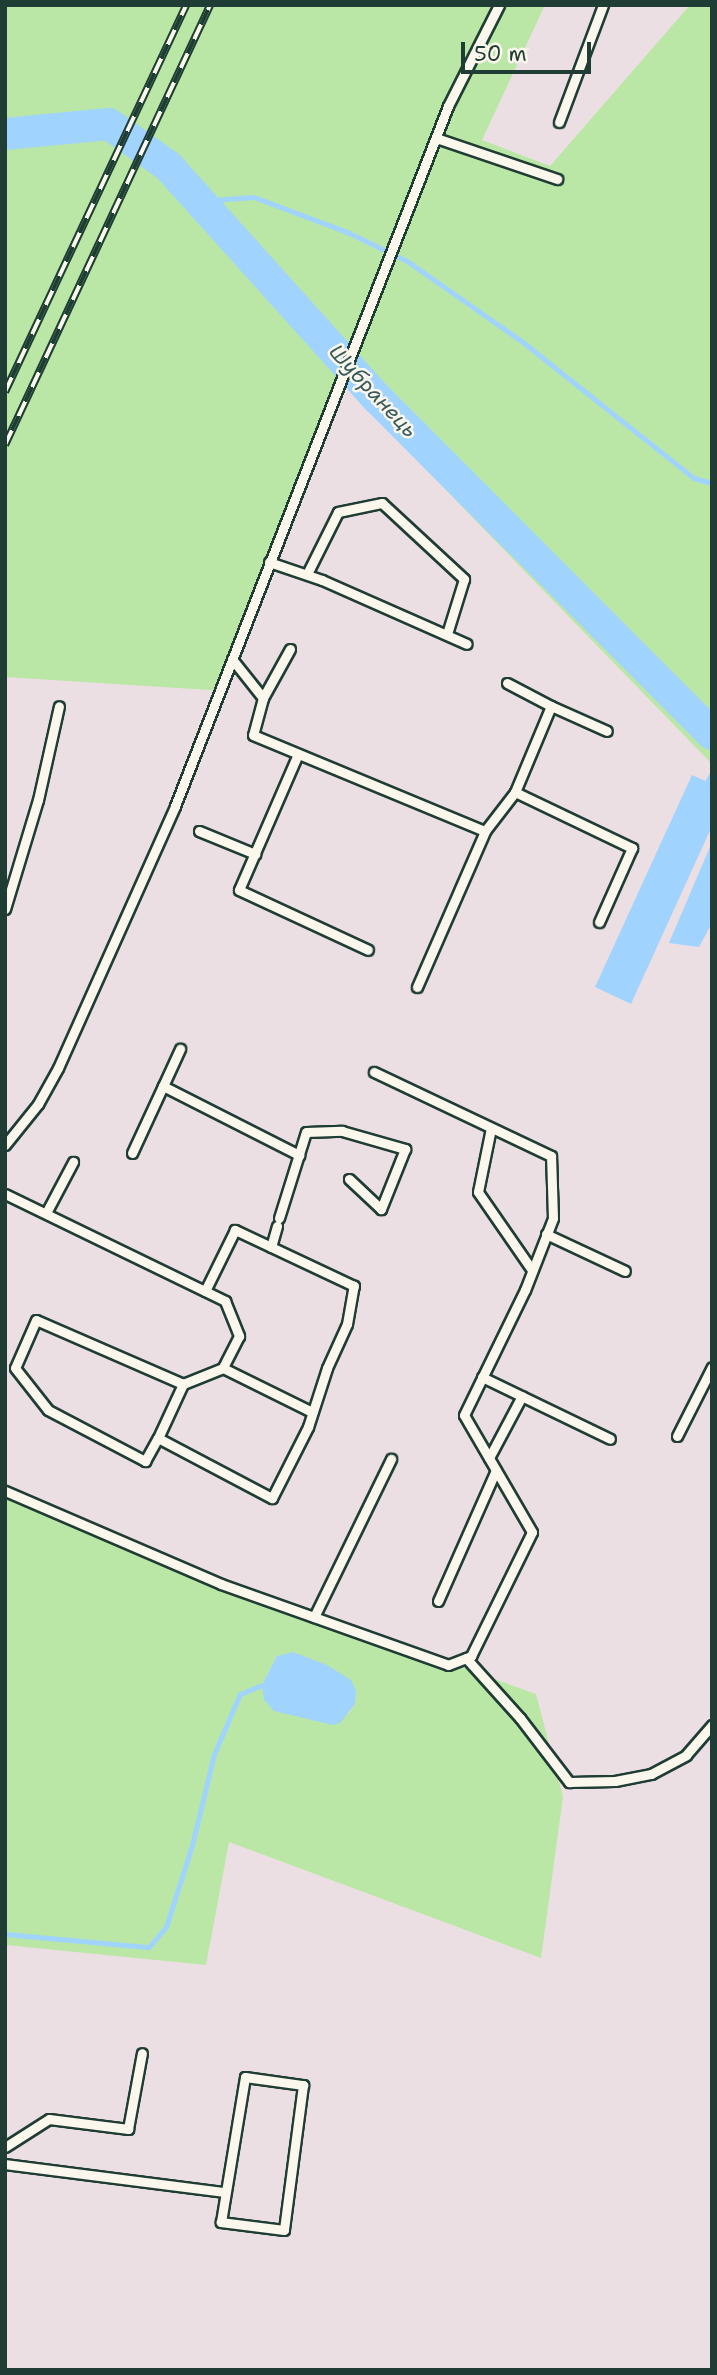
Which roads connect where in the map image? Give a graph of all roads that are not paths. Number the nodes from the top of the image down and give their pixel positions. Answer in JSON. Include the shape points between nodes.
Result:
{"nodes":[{"id":1,"x":499,"y":5,"type":"edge"},
{"id":2,"x":603,"y":5,"type":"edge"},
{"id":3,"x":559,"y":122,"type":"dead end"},
{"id":4,"x":436,"y":138,"type":"junction"},
{"id":5,"x":557,"y":179,"type":"dead end"},
{"id":6,"x":269,"y":562,"type":"junction"},
{"id":7,"x":307,"y":575,"type":"junction"},
{"id":8,"x":447,"y":634,"type":"junction"},
{"id":9,"x":467,"y":645,"type":"dead end"},
{"id":10,"x":290,"y":649,"type":"dead end"},
{"id":11,"x":232,"y":659,"type":"junction"},
{"id":12,"x":507,"y":683,"type":"dead end"},
{"id":13,"x":263,"y":698,"type":"junction"},
{"id":14,"x":59,"y":706,"type":"dead end"},
{"id":15,"x":551,"y":706,"type":"junction"},
{"id":16,"x":607,"y":731,"type":"dead end"},
{"id":17,"x":298,"y":754,"type":"junction"},
{"id":18,"x":515,"y":792,"type":"junction"},
{"id":19,"x":199,"y":831,"type":"dead end"},
{"id":20,"x":485,"y":831,"type":"junction"},
{"id":21,"x":255,"y":854,"type":"junction"},
{"id":22,"x":5,"y":909,"type":"edge"},
{"id":23,"x":599,"y":922,"type":"dead end"},
{"id":24,"x":368,"y":950,"type":"dead end"},
{"id":25,"x":417,"y":987,"type":"dead end"},
{"id":26,"x":180,"y":1048,"type":"dead end"},
{"id":27,"x":374,"y":1072,"type":"dead end"},
{"id":28,"x":163,"y":1086,"type":"junction"},
{"id":29,"x":491,"y":1128,"type":"junction"},
{"id":30,"x":5,"y":1145,"type":"edge"},
{"id":31,"x":132,"y":1153,"type":"dead end"},
{"id":32,"x":299,"y":1155,"type":"junction"},
{"id":33,"x":74,"y":1162,"type":"dead end"},
{"id":34,"x":349,"y":1179,"type":"dead end"},
{"id":35,"x":5,"y":1194,"type":"edge"},
{"id":36,"x":46,"y":1213,"type":"junction"},
{"id":37,"x":546,"y":1234,"type":"junction"},
{"id":38,"x":271,"y":1247,"type":"junction"},
{"id":39,"x":532,"y":1270,"type":"junction"},
{"id":40,"x":625,"y":1271,"type":"dead end"},
{"id":41,"x":205,"y":1291,"type":"junction"},
{"id":42,"x":712,"y":1367,"type":"edge"},
{"id":43,"x":223,"y":1368,"type":"junction"},
{"id":44,"x":482,"y":1377,"type":"junction"},
{"id":45,"x":183,"y":1384,"type":"junction"},
{"id":46,"x":522,"y":1396,"type":"junction"},
{"id":47,"x":312,"y":1412,"type":"junction"},
{"id":48,"x":677,"y":1436,"type":"dead end"},
{"id":49,"x":158,"y":1438,"type":"junction"},
{"id":50,"x":610,"y":1439,"type":"dead end"},
{"id":51,"x":391,"y":1458,"type":"dead end"},
{"id":52,"x":489,"y":1458,"type":"junction"},
{"id":53,"x":496,"y":1470,"type":"junction"},
{"id":54,"x":5,"y":1491,"type":"edge"},
{"id":55,"x":438,"y":1601,"type":"dead end"},
{"id":56,"x":314,"y":1618,"type":"junction"},
{"id":57,"x":466,"y":1658,"type":"junction"},
{"id":58,"x":712,"y":1725,"type":"edge"},
{"id":59,"x":142,"y":2053,"type":"dead end"},
{"id":60,"x":5,"y":2147,"type":"edge"},
{"id":61,"x":5,"y":2164,"type":"edge"},
{"id":62,"x":224,"y":2192,"type":"junction"}],
"edges":[{"from":1,"to":4,"type":"lane"},
{"from":2,"to":3,"type":"lane"},
{"from":4,"to":5,"type":"lane"},
{"from":4,"to":6,"type":"lane"},
{"from":6,"to":7,"type":"lane"},
{"from":6,"to":11,"type":"lane"},
{"from":7,"to":8,"type":"lane"},
{"from":7,"to":8,"type":"lane","via":[[338,512],[382,503],[464,579]]},
{"from":8,"to":9,"type":"lane"},
{"from":10,"to":13,"type":"lane"},
{"from":11,"to":13,"type":"lane"},
{"from":11,"to":30,"type":"lane","via":[[175,806],[58,1068],[38,1104]]},
{"from":12,"to":15,"type":"lane"},
{"from":13,"to":17,"type":"lane","via":[[253,735]]},
{"from":14,"to":22,"type":"lane","via":[[38,800]]},
{"from":15,"to":16,"type":"lane"},
{"from":15,"to":18,"type":"lane"},
{"from":17,"to":20,"type":"lane"},
{"from":17,"to":21,"type":"lane"},
{"from":18,"to":20,"type":"lane"},
{"from":18,"to":23,"type":"lane","via":[[632,848]]},
{"from":19,"to":21,"type":"lane"},
{"from":20,"to":25,"type":"lane"},
{"from":21,"to":24,"type":"lane","via":[[239,890]]},
{"from":26,"to":28,"type":"lane"},
{"from":27,"to":29,"type":"lane"},
{"from":28,"to":31,"type":"lane"},
{"from":28,"to":32,"type":"lane"},
{"from":29,"to":37,"type":"lane","via":[[551,1156],[553,1218]]},
{"from":29,"to":39,"type":"lane","via":[[478,1192]]},
{"from":32,"to":34,"type":"lane","via":[[306,1132],[342,1131],[405,1149],[381,1209]]},
{"from":32,"to":38,"type":"lane"},
{"from":33,"to":36,"type":"lane"},
{"from":35,"to":36,"type":"lane"},
{"from":36,"to":41,"type":"lane"},
{"from":37,"to":39,"type":"lane"},
{"from":37,"to":40,"type":"lane"},
{"from":38,"to":41,"type":"lane","via":[[234,1230]]},
{"from":38,"to":47,"type":"lane","via":[[354,1286],[347,1324]]},
{"from":39,"to":44,"type":"lane"},
{"from":41,"to":43,"type":"lane","via":[[225,1301],[239,1336]]},
{"from":42,"to":48,"type":"lane"},
{"from":43,"to":45,"type":"lane"},
{"from":43,"to":47,"type":"lane"},
{"from":44,"to":46,"type":"lane"},
{"from":44,"to":52,"type":"lane","via":[[464,1415]]},
{"from":45,"to":49,"type":"lane"},
{"from":45,"to":49,"type":"lane","via":[[36,1320],[15,1368],[48,1410],[145,1461]]},
{"from":46,"to":50,"type":"lane"},
{"from":46,"to":52,"type":"lane"},
{"from":47,"to":49,"type":"lane","via":[[272,1498]]},
{"from":51,"to":56,"type":"lane"},
{"from":52,"to":53,"type":"lane"},
{"from":53,"to":55,"type":"lane"},
{"from":53,"to":57,"type":"lane","via":[[532,1532],[471,1656]]},
{"from":54,"to":56,"type":"lane","via":[[221,1584]]},
{"from":56,"to":57,"type":"lane","via":[[448,1665]]},
{"from":57,"to":58,"type":"lane","via":[[569,1782],[651,1774],[686,1755]]},
{"from":59,"to":60,"type":"lane","via":[[128,2129],[49,2119]]},
{"from":61,"to":62,"type":"lane"},
{"from":62,"to":62,"type":"lane","via":[[245,2077],[303,2085],[284,2230],[221,2222]]}]}
